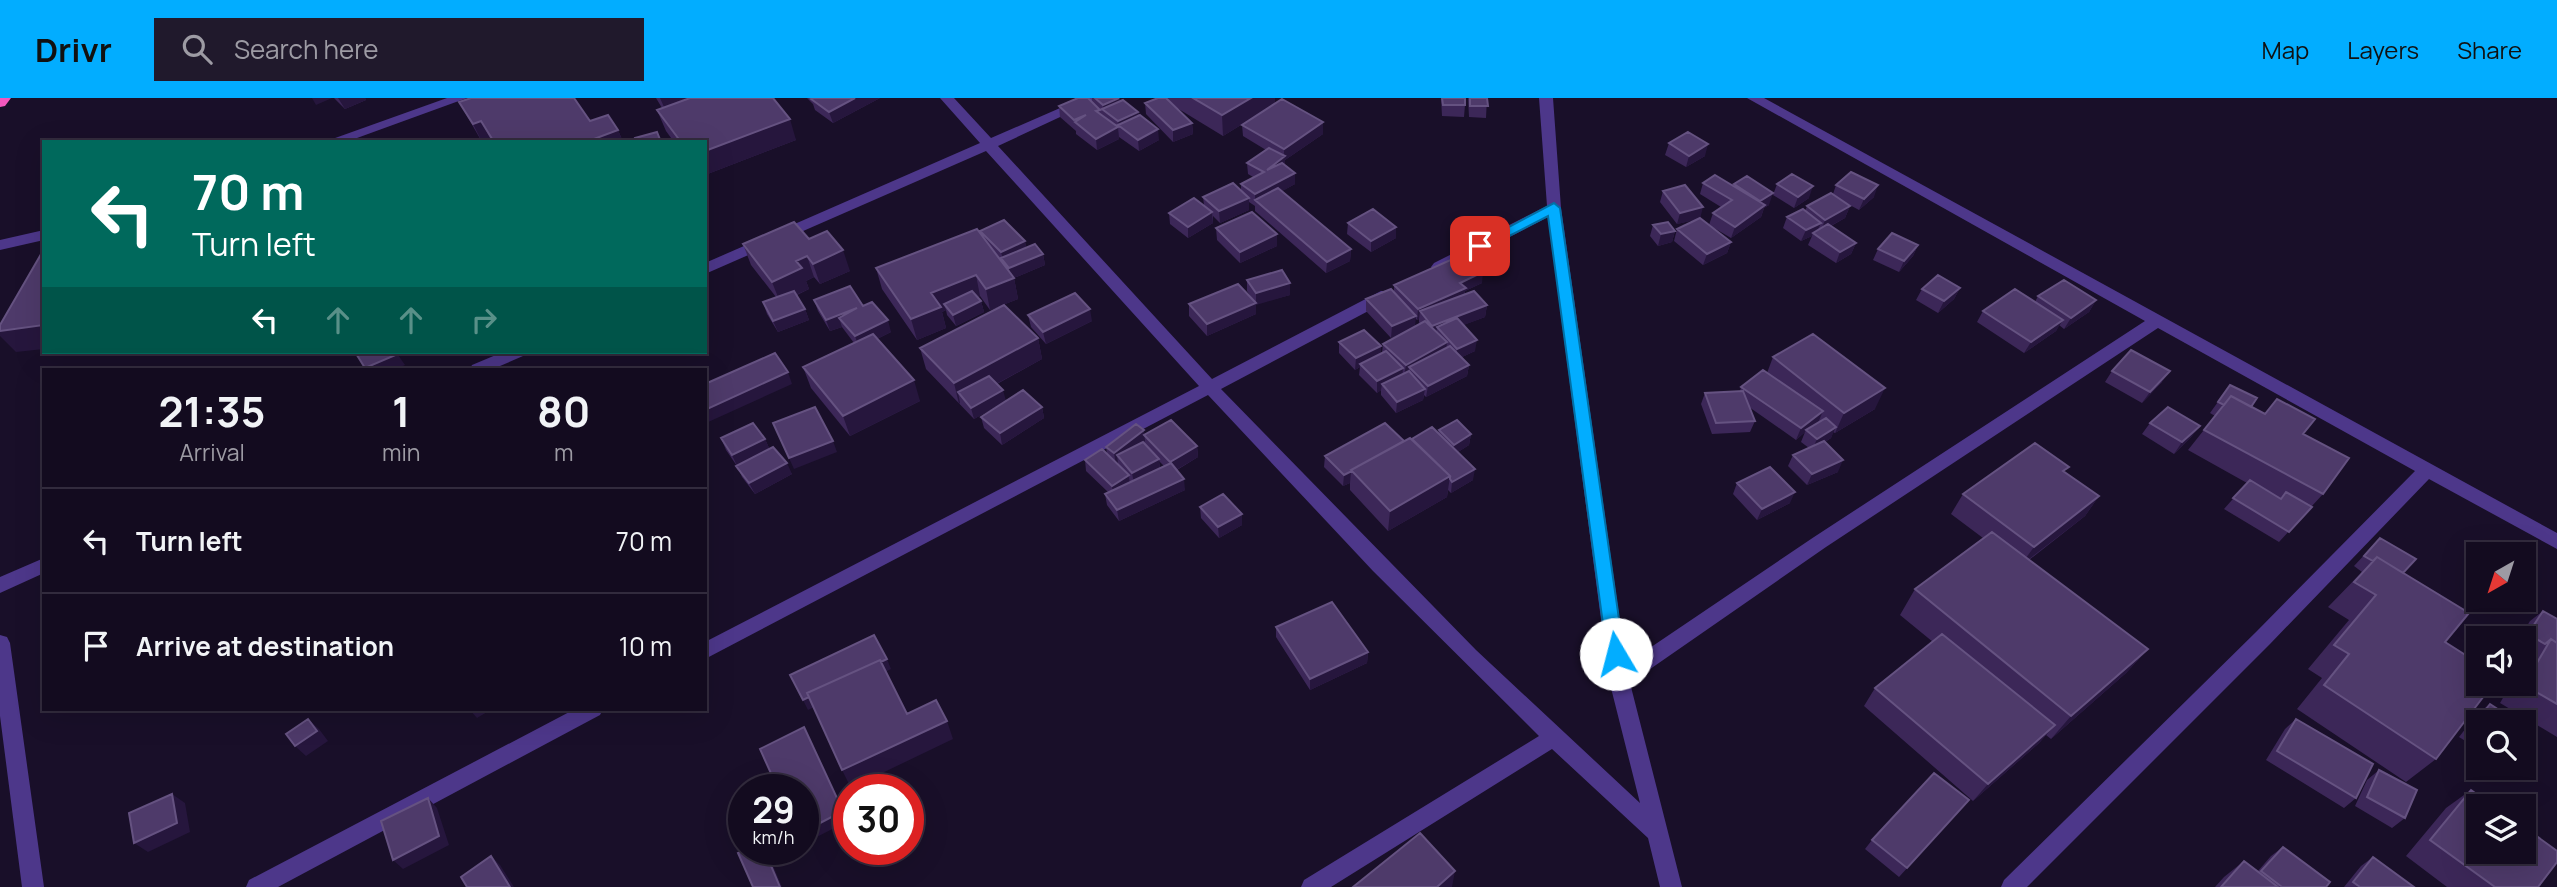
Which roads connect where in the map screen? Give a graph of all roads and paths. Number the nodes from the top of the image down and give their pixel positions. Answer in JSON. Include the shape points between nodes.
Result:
{"nodes":[{"id":1,"x":4,"y":98,"type":"edge"},
{"id":2,"x":460,"y":98,"type":"edge"},
{"id":3,"x":947,"y":98,"type":"edge"},
{"id":4,"x":1094,"y":98,"type":"edge"},
{"id":5,"x":1546,"y":98,"type":"edge"},
{"id":6,"x":1754,"y":98,"type":"edge"},
{"id":7,"x":0,"y":103,"type":"edge"},
{"id":8,"x":337,"y":140,"type":"edge"},
{"id":9,"x":989,"y":145,"type":"junction"},
{"id":10,"x":1554,"y":208,"type":"junction"},
{"id":11,"x":42,"y":234,"type":"edge"},
{"id":12,"x":0,"y":245,"type":"edge"},
{"id":13,"x":707,"y":268,"type":"edge"},
{"id":14,"x":2156,"y":322,"type":"junction"},
{"id":15,"x":512,"y":354,"type":"edge"},
{"id":16,"x":480,"y":368,"type":"edge"},
{"id":17,"x":1208,"y":387,"type":"junction"},
{"id":18,"x":2427,"y":470,"type":"junction"},
{"id":19,"x":2557,"y":542,"type":"edge"},
{"id":20,"x":42,"y":566,"type":"edge"},
{"id":21,"x":0,"y":585,"type":"edge"},
{"id":22,"x":0,"y":643,"type":"edge"},
{"id":23,"x":707,"y":650,"type":"edge"},
{"id":24,"x":1619,"y":680,"type":"junction"},
{"id":25,"x":589,"y":711,"type":"edge"},
{"id":26,"x":1552,"y":738,"type":"junction"},
{"id":27,"x":1655,"y":831,"type":"junction"},
{"id":28,"x":33,"y":887,"type":"edge"},
{"id":29,"x":257,"y":887,"type":"edge"},
{"id":30,"x":1312,"y":887,"type":"edge"},
{"id":31,"x":1671,"y":887,"type":"edge"},
{"id":32,"x":2011,"y":887,"type":"edge"}],
"edges":[{"from":1,"to":7,"type":"highway"},
{"from":2,"to":8,"type":"street"},
{"from":3,"to":9,"type":"street"},
{"from":4,"to":9,"type":"street"},
{"from":5,"to":10,"type":"street"},
{"from":6,"to":14,"type":"street"},
{"from":9,"to":13,"type":"street"},
{"from":9,"to":17,"type":"street"},
{"from":10,"to":17,"type":"street"},
{"from":10,"to":24,"type":"street"},
{"from":11,"to":12,"type":"street"},
{"from":14,"to":18,"type":"street"},
{"from":14,"to":24,"type":"street"},
{"from":15,"to":16,"type":"street"},
{"from":17,"to":23,"type":"street"},
{"from":17,"to":26,"type":"street"},
{"from":18,"to":19,"type":"street"},
{"from":18,"to":32,"type":"street"},
{"from":20,"to":21,"type":"street"},
{"from":22,"to":28,"type":"street"},
{"from":24,"to":27,"type":"street"},
{"from":25,"to":29,"type":"street"},
{"from":26,"to":27,"type":"street"},
{"from":26,"to":30,"type":"street"},
{"from":27,"to":31,"type":"street"}]}
